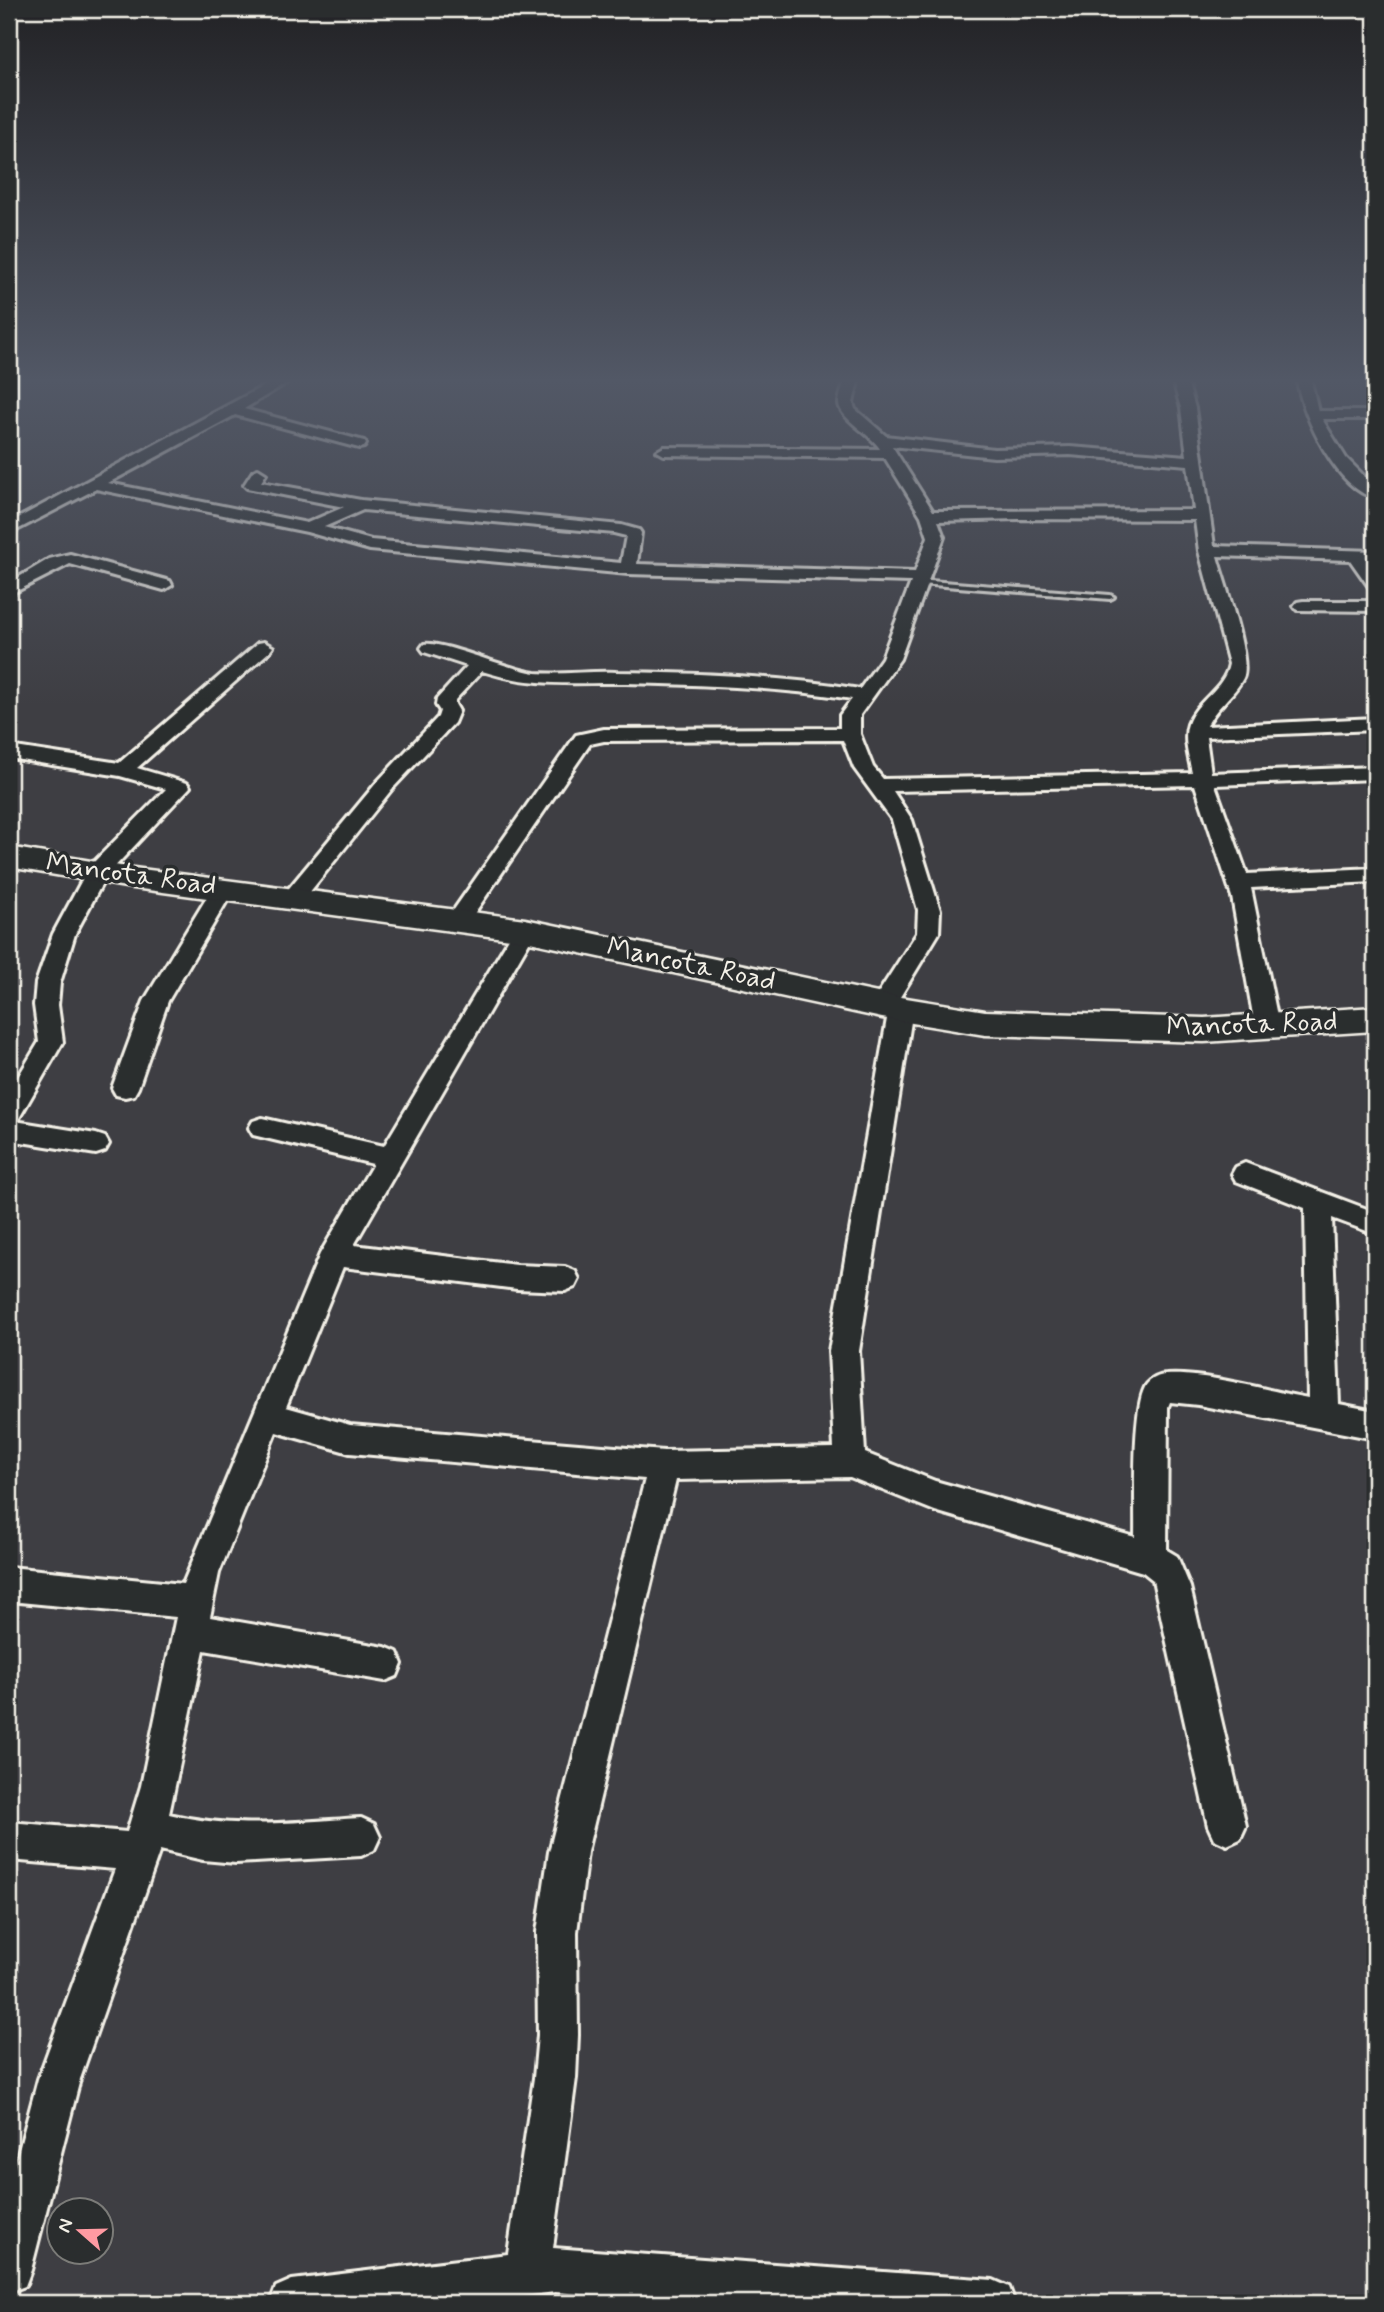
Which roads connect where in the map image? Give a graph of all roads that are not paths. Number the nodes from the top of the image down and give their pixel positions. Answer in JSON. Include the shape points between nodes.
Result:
{"nodes":[{"id":1,"x":83,"y":489,"type":"edge"},
{"id":2,"x":117,"y":489,"type":"edge"},
{"id":3,"x":273,"y":489,"type":"edge"},
{"id":4,"x":912,"y":489,"type":"edge"},
{"id":5,"x":1198,"y":489,"type":"edge"},
{"id":6,"x":361,"y":505,"type":"junction"},
{"id":7,"x":1201,"y":515,"type":"junction"},
{"id":8,"x":929,"y":516,"type":"junction"},
{"id":9,"x":12,"y":525,"type":"edge"},
{"id":10,"x":310,"y":528,"type":"junction"},
{"id":11,"x":1207,"y":551,"type":"junction"},
{"id":12,"x":1375,"y":556,"type":"edge"},
{"id":13,"x":1356,"y":557,"type":"junction"},
{"id":14,"x":628,"y":569,"type":"junction"},
{"id":15,"x":921,"y":580,"type":"junction"},
{"id":16,"x":1375,"y":583,"type":"edge"},
{"id":17,"x":164,"y":584,"type":"dead end"},
{"id":18,"x":9,"y":590,"type":"edge"},
{"id":19,"x":1110,"y":597,"type":"dead end"},
{"id":20,"x":1303,"y":606,"type":"dead end"},
{"id":21,"x":1375,"y":606,"type":"edge"},
{"id":22,"x":264,"y":647,"type":"dead end"},
{"id":23,"x":430,"y":648,"type":"dead end"},
{"id":24,"x":479,"y":664,"type":"junction"},
{"id":25,"x":863,"y":695,"type":"junction"},
{"id":26,"x":1375,"y":724,"type":"edge"},
{"id":27,"x":1195,"y":732,"type":"junction"},
{"id":28,"x":850,"y":734,"type":"junction"},
{"id":29,"x":9,"y":752,"type":"edge"},
{"id":30,"x":123,"y":770,"type":"junction"},
{"id":31,"x":1375,"y":773,"type":"edge"},
{"id":32,"x":1202,"y":779,"type":"junction"},
{"id":33,"x":876,"y":785,"type":"junction"},
{"id":34,"x":9,"y":856,"type":"edge"},
{"id":35,"x":97,"y":872,"type":"junction"},
{"id":36,"x":1375,"y":875,"type":"edge"},
{"id":37,"x":1238,"y":881,"type":"junction"},
{"id":38,"x":223,"y":889,"type":"junction"},
{"id":39,"x":293,"y":898,"type":"junction"},
{"id":40,"x":459,"y":919,"type":"junction"},
{"id":41,"x":525,"y":929,"type":"junction"},
{"id":42,"x":892,"y":1007,"type":"junction"},
{"id":43,"x":1375,"y":1019,"type":"edge"},
{"id":44,"x":1266,"y":1026,"type":"junction"},
{"id":45,"x":125,"y":1088,"type":"dead end"},
{"id":46,"x":9,"y":1113,"type":"edge"},
{"id":47,"x":262,"y":1128,"type":"dead end"},
{"id":48,"x":9,"y":1130,"type":"edge"},
{"id":49,"x":96,"y":1144,"type":"dead end"},
{"id":50,"x":390,"y":1158,"type":"junction"},
{"id":51,"x":1245,"y":1174,"type":"dead end"},
{"id":52,"x":1318,"y":1203,"type":"junction"},
{"id":53,"x":1375,"y":1223,"type":"edge"},
{"id":54,"x":334,"y":1254,"type":"junction"},
{"id":55,"x":565,"y":1279,"type":"dead end"},
{"id":56,"x":1324,"y":1415,"type":"junction"},
{"id":57,"x":267,"y":1416,"type":"junction"},
{"id":58,"x":1375,"y":1425,"type":"edge"},
{"id":59,"x":850,"y":1462,"type":"junction"},
{"id":60,"x":664,"y":1466,"type":"junction"},
{"id":61,"x":1151,"y":1558,"type":"junction"},
{"id":62,"x":9,"y":1584,"type":"edge"},
{"id":63,"x":193,"y":1616,"type":"junction"},
{"id":64,"x":385,"y":1664,"type":"dead end"},
{"id":65,"x":1227,"y":1826,"type":"dead end"},
{"id":66,"x":361,"y":1837,"type":"dead end"},
{"id":67,"x":143,"y":1840,"type":"junction"},
{"id":68,"x":9,"y":1841,"type":"edge"},
{"id":69,"x":9,"y":2270,"type":"edge"},
{"id":70,"x":527,"y":2273,"type":"junction"},
{"id":71,"x":292,"y":2303,"type":"edge"},
{"id":72,"x":993,"y":2303,"type":"edge"}],
"edges":[{"from":1,"to":9,"type":"street"},
{"from":2,"to":10,"type":"street"},
{"from":3,"to":6,"type":"street"},
{"from":4,"to":8,"type":"street"},
{"from":5,"to":7,"type":"street"},
{"from":6,"to":10,"type":"street"},
{"from":6,"to":14,"type":"street","via":[[626,530],[634,536]]},
{"from":7,"to":8,"type":"street"},
{"from":7,"to":11,"type":"street"},
{"from":8,"to":15,"type":"street","via":[[936,537]]},
{"from":10,"to":14,"type":"street","via":[[370,545]]},
{"from":11,"to":13,"type":"street"},
{"from":11,"to":27,"type":"street","via":[[1238,673]]},
{"from":12,"to":13,"type":"street"},
{"from":13,"to":16,"type":"street"},
{"from":14,"to":15,"type":"street"},
{"from":15,"to":19,"type":"lane"},
{"from":15,"to":25,"type":"street","via":[[891,659]]},
{"from":17,"to":18,"type":"street","via":[[69,559]]},
{"from":20,"to":21,"type":"street"},
{"from":22,"to":30,"type":"street"},
{"from":23,"to":24,"type":"street"},
{"from":24,"to":25,"type":"street","via":[[537,678],[765,683]]},
{"from":24,"to":39,"type":"street","via":[[446,699],[447,719],[385,785]]},
{"from":25,"to":28,"type":"street","via":[[849,715]]},
{"from":26,"to":27,"type":"street"},
{"from":27,"to":32,"type":"street"},
{"from":28,"to":33,"type":"street"},
{"from":28,"to":40,"type":"street","via":[[604,735],[583,739]]},
{"from":29,"to":30,"type":"street"},
{"from":30,"to":35,"type":"street","via":[[180,787]]},
{"from":31,"to":32,"type":"street"},
{"from":32,"to":33,"type":"street"},
{"from":32,"to":37,"type":"street"},
{"from":33,"to":42,"type":"street","via":[[902,820],[930,922]]},
{"from":34,"to":35,"type":"main road","name":"Mancota Road"},
{"from":35,"to":38,"type":"main road","name":"Mancota Road"},
{"from":35,"to":46,"type":"street","via":[[64,934],[48,984],[51,1042]]},
{"from":36,"to":37,"type":"street"},
{"from":37,"to":44,"type":"street"},
{"from":38,"to":39,"type":"main road","name":"Mancota Road"},
{"from":38,"to":45,"type":"street","via":[[156,1001]]},
{"from":39,"to":40,"type":"main road","name":"Mancota Road"},
{"from":40,"to":41,"type":"main road","name":"Mancota Road"},
{"from":41,"to":42,"type":"main road","name":"Mancota Road"},
{"from":41,"to":50,"type":"street"},
{"from":42,"to":44,"type":"main road","name":"Mancota Road","via":[[985,1023],[1204,1030]]},
{"from":42,"to":59,"type":"street","via":[[844,1350]]},
{"from":43,"to":44,"type":"main road","name":"Mancota Road"},
{"from":47,"to":50,"type":"street"},
{"from":48,"to":49,"type":"street"},
{"from":50,"to":54,"type":"street"},
{"from":51,"to":52,"type":"street"},
{"from":52,"to":53,"type":"street"},
{"from":52,"to":56,"type":"street"},
{"from":54,"to":55,"type":"street"},
{"from":54,"to":57,"type":"street"},
{"from":56,"to":58,"type":"street"},
{"from":56,"to":61,"type":"street","via":[[1164,1388],[1153,1407]]},
{"from":57,"to":60,"type":"street","via":[[351,1439]]},
{"from":57,"to":63,"type":"street","via":[[202,1573]]},
{"from":59,"to":60,"type":"street"},
{"from":59,"to":61,"type":"street","via":[[935,1496]]},
{"from":60,"to":70,"type":"street","via":[[560,1897],[555,2078]]},
{"from":61,"to":65,"type":"street","via":[[1164,1567],[1172,1587]]},
{"from":62,"to":63,"type":"street"},
{"from":63,"to":64,"type":"street"},
{"from":63,"to":67,"type":"street","via":[[159,1786]]},
{"from":66,"to":67,"type":"street","via":[[236,1844]]},
{"from":67,"to":68,"type":"street"},
{"from":67,"to":69,"type":"street","via":[[59,2079]]},
{"from":70,"to":71,"type":"street"},
{"from":70,"to":72,"type":"street","via":[[555,2270]]}]}
